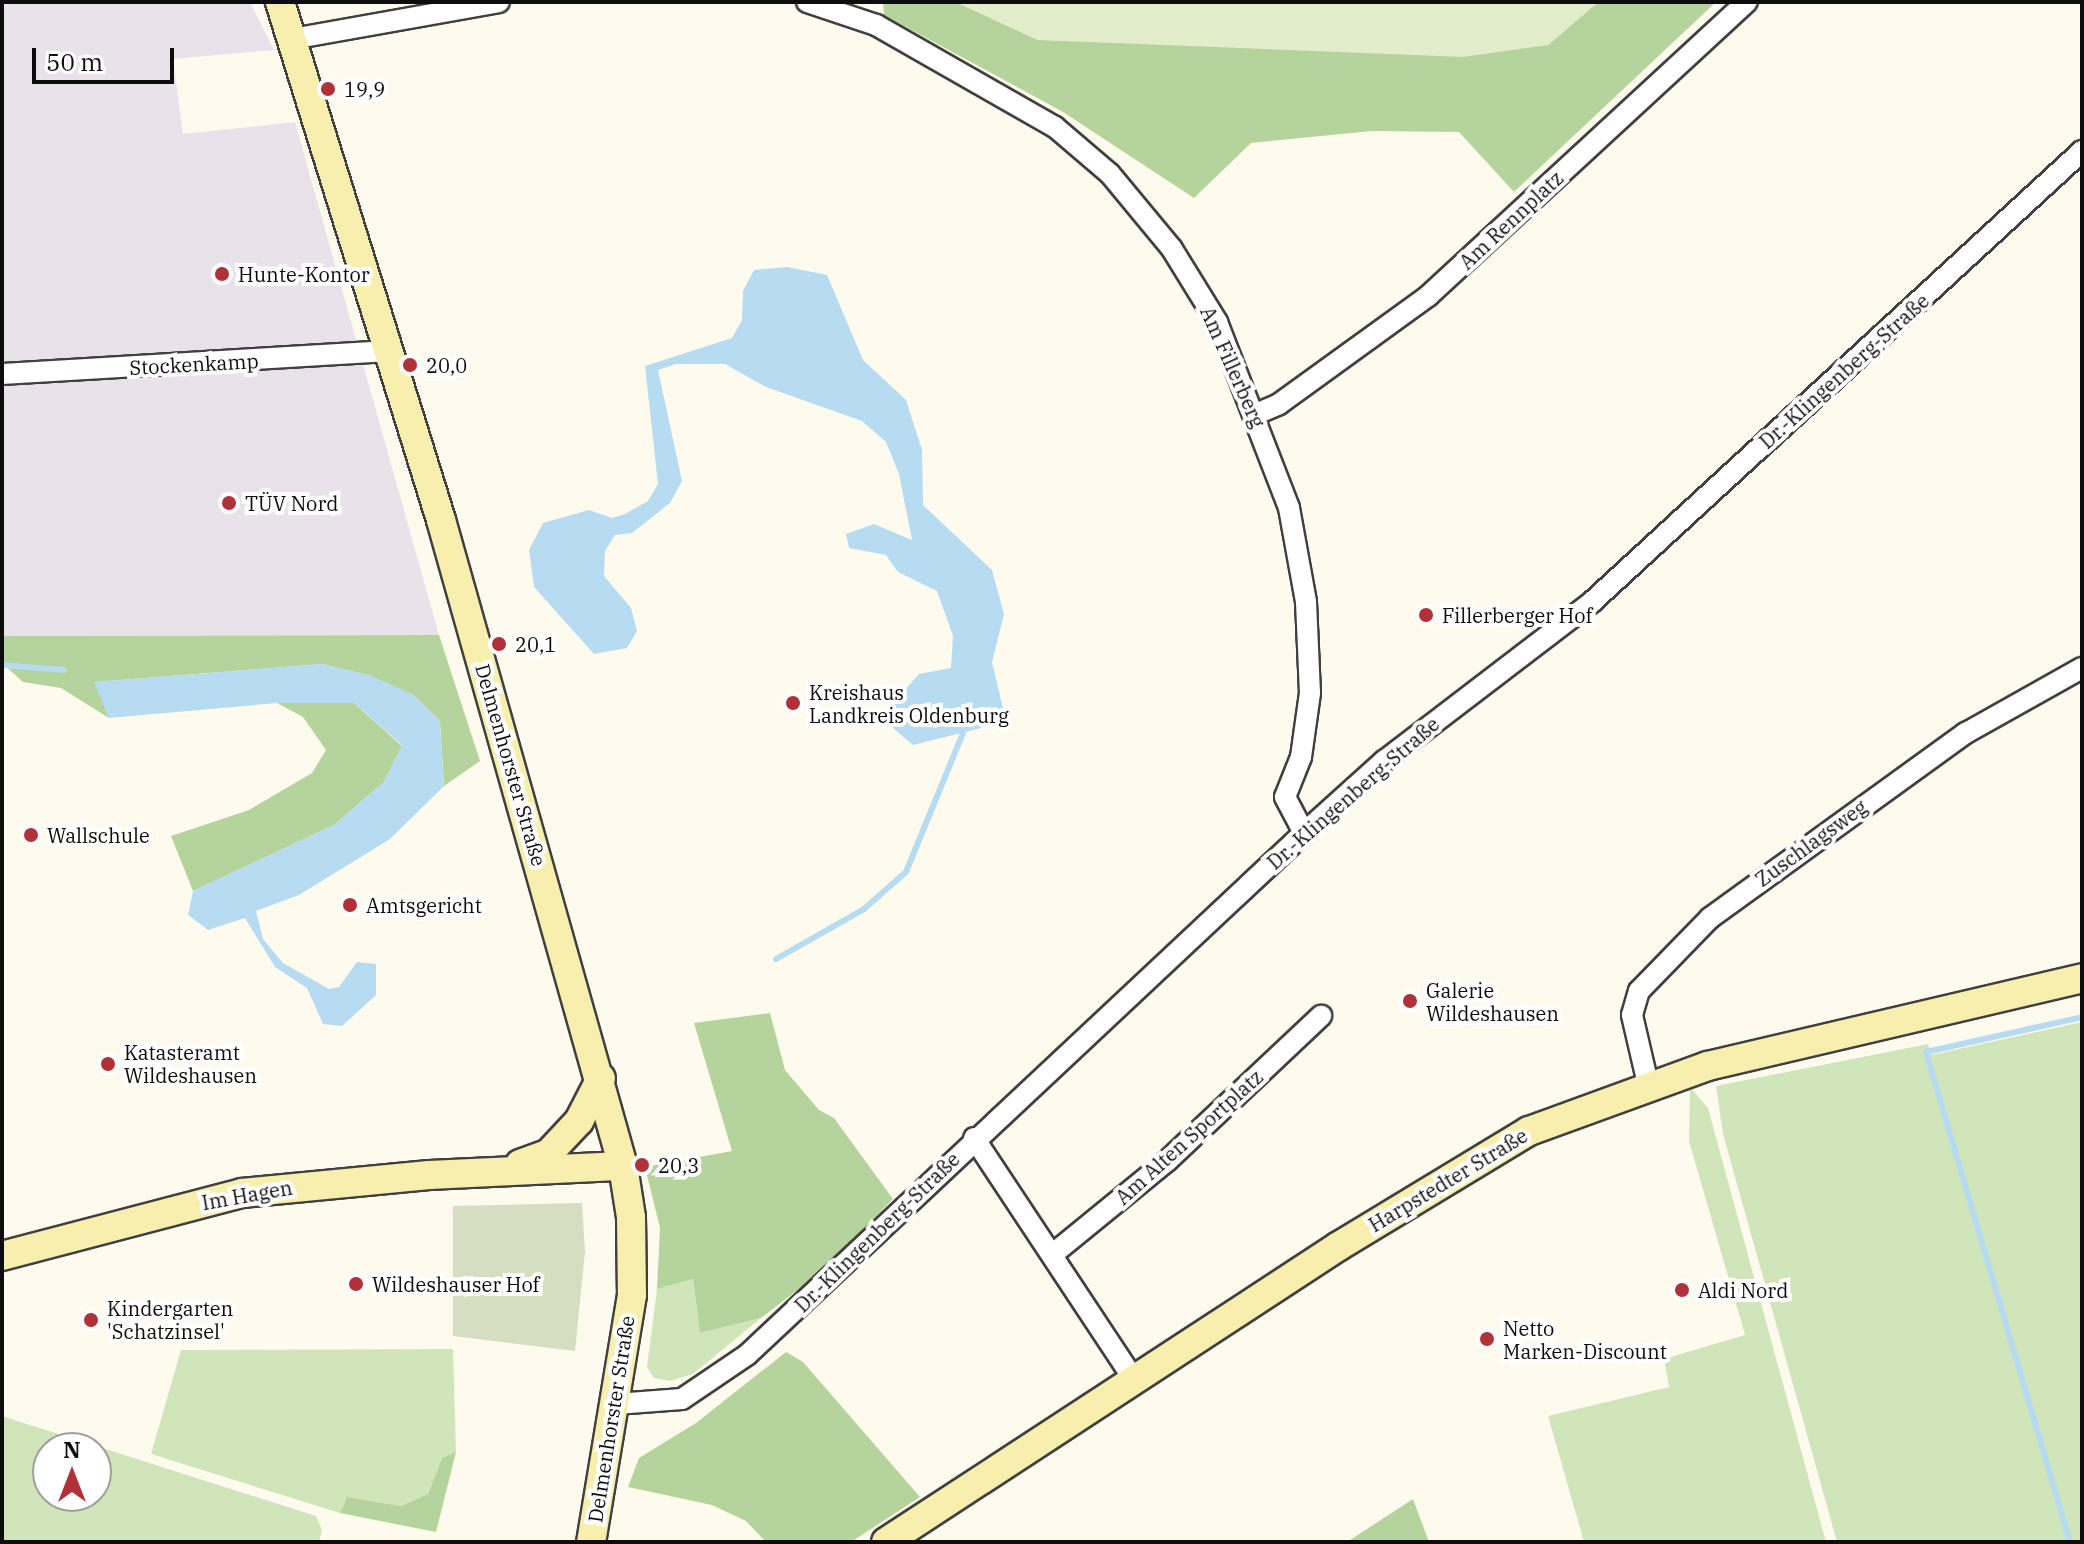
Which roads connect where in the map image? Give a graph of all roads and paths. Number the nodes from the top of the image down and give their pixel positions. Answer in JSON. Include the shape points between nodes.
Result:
{"nodes":[{"id":1,"x":280,"y":2,"type":"edge"},
{"id":2,"x":499,"y":2,"type":"edge"},
{"id":3,"x":807,"y":2,"type":"edge"},
{"id":4,"x":1747,"y":2,"type":"edge"},
{"id":5,"x":292,"y":39,"type":"junction"},
{"id":6,"x":2082,"y":151,"type":"edge"},
{"id":7,"x":387,"y":351,"type":"junction"},
{"id":8,"x":2,"y":374,"type":"edge"},
{"id":9,"x":1256,"y":414,"type":"junction"},
{"id":10,"x":2082,"y":668,"type":"edge"},
{"id":11,"x":1304,"y":833,"type":"junction"},
{"id":12,"x":2082,"y":978,"type":"edge"},
{"id":13,"x":1321,"y":1016,"type":"dead end"},
{"id":14,"x":601,"y":1078,"type":"junction"},
{"id":15,"x":1648,"y":1084,"type":"junction"},
{"id":16,"x":974,"y":1138,"type":"junction"},
{"id":17,"x":623,"y":1166,"type":"junction"},
{"id":18,"x":499,"y":1172,"type":"junction"},
{"id":19,"x":1053,"y":1254,"type":"junction"},
{"id":20,"x":2,"y":1256,"type":"edge"},
{"id":21,"x":1134,"y":1380,"type":"junction"},
{"id":22,"x":616,"y":1404,"type":"junction"},
{"id":23,"x":591,"y":1542,"type":"edge"},
{"id":24,"x":886,"y":1542,"type":"edge"}],
"edges":[{"from":1,"to":5,"type":"main road","name":"Delmenhorster Straße"},
{"from":2,"to":5,"type":"street"},
{"from":3,"to":9,"type":"street","name":"Am Fillerberg","via":[[876,25],[983,82],[1084,150],[1172,249],[1217,322]]},
{"from":4,"to":9,"type":"street","name":"Am Rennplatz","via":[[1428,296],[1279,404]]},
{"from":5,"to":7,"type":"main road","name":"Delmenhorster Straße"},
{"from":6,"to":11,"type":"street","name":"Dr.-Klingenberg-Straße","via":[[1593,601],[1384,761]]},
{"from":7,"to":8,"type":"street","name":"Stockenkamp"},
{"from":7,"to":14,"type":"main road","name":"Delmenhorster Straße","via":[[441,520]]},
{"from":9,"to":11,"type":"street","name":"Am Fillerberg","via":[[1289,508],[1306,602],[1310,693],[1301,757],[1285,797]]},
{"from":10,"to":15,"type":"street","name":"Zuschlagsweg","via":[[1966,733],[1710,918],[1639,991],[1632,1015]]},
{"from":11,"to":16,"type":"street","name":"Dr.-Klingenberg-Straße"},
{"from":12,"to":15,"type":"main road","name":"Harpstedter Straße","via":[[1831,1034]]},
{"from":13,"to":19,"type":"street","name":"Am Alten Sportplatz","via":[[1167,1161]]},
{"from":14,"to":17,"type":"main road","name":"Delmenhorster Straße"},
{"from":14,"to":18,"type":"main road","name":"Im Hagen","via":[[579,1121],[548,1154]]},
{"from":15,"to":21,"type":"main road","name":"Harpstedter Straße","via":[[1490,1151]]},
{"from":16,"to":19,"type":"street"},
{"from":16,"to":22,"type":"street","name":"Dr.-Klingenberg-Straße","via":[[747,1355],[682,1399]]},
{"from":17,"to":18,"type":"main road","name":"Im Hagen"},
{"from":17,"to":22,"type":"main road","name":"Delmenhorster Straße","via":[[633,1256]]},
{"from":18,"to":20,"type":"main road","name":"Im Hagen","via":[[242,1193]]},
{"from":19,"to":21,"type":"street"},
{"from":21,"to":24,"type":"main road","name":"Harpstedter Straße"},
{"from":22,"to":23,"type":"main road","name":"Delmenhorster Straße"}]}
